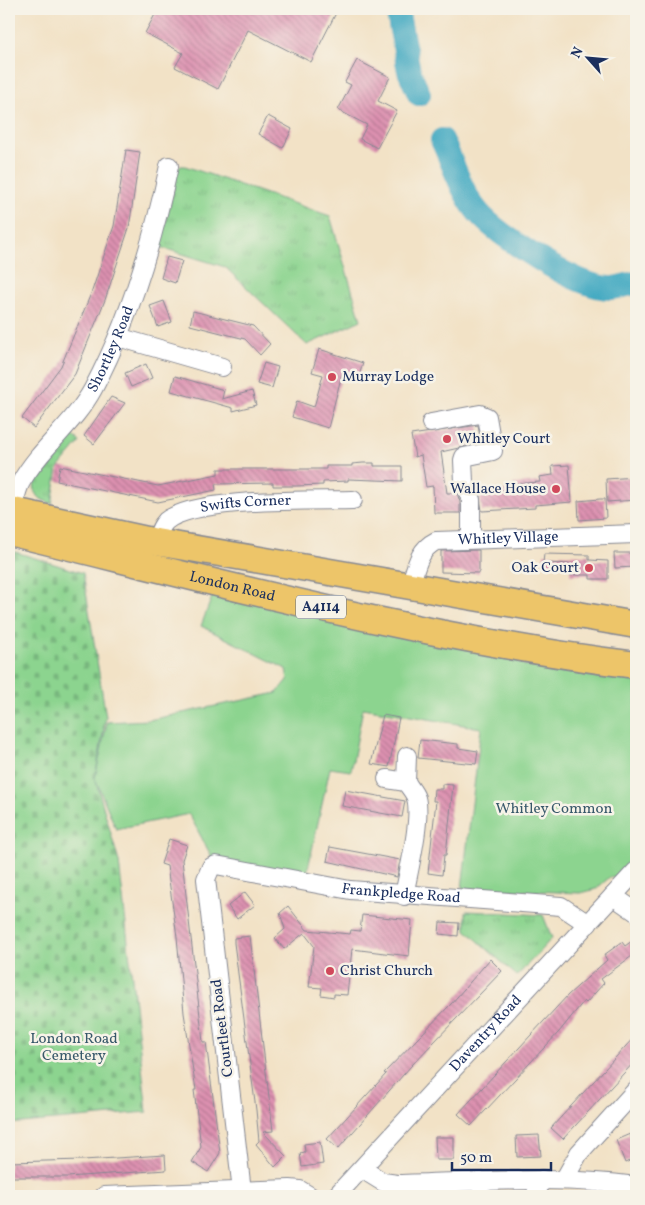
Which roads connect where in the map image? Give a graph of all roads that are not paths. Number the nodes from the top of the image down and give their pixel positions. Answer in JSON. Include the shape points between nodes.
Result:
{"nodes":[{"id":1,"x":169,"y":166,"type":"dead end"},
{"id":2,"x":118,"y":337,"type":"junction"},
{"id":3,"x":222,"y":366,"type":"dead end"},
{"id":4,"x":431,"y":423,"type":"dead end"},
{"id":5,"x":353,"y":500,"type":"dead end"},
{"id":6,"x":10,"y":518,"type":"edge"},
{"id":7,"x":636,"y":534,"type":"edge"},
{"id":8,"x":471,"y":539,"type":"junction"},
{"id":9,"x":156,"y":542,"type":"junction"},
{"id":10,"x":410,"y":586,"type":"junction"},
{"id":11,"x":636,"y":625,"type":"edge"},
{"id":12,"x":636,"y":665,"type":"edge"},
{"id":13,"x":407,"y":756,"type":"dead end"},
{"id":14,"x":387,"y":779,"type":"dead end"},
{"id":15,"x":406,"y":782,"type":"junction"},
{"id":16,"x":211,"y":867,"type":"joint"},
{"id":17,"x":636,"y":871,"type":"edge"},
{"id":18,"x":404,"y":896,"type":"junction"},
{"id":19,"x":613,"y":896,"type":"junction"},
{"id":20,"x":636,"y":912,"type":"edge"},
{"id":21,"x":588,"y":924,"type":"junction"},
{"id":22,"x":636,"y":1090,"type":"edge"},
{"id":23,"x":362,"y":1169,"type":"junction"},
{"id":24,"x":542,"y":1179,"type":"junction"},
{"id":25,"x":564,"y":1180,"type":"junction"},
{"id":26,"x":636,"y":1186,"type":"edge"},
{"id":27,"x":242,"y":1191,"type":"junction"},
{"id":28,"x":104,"y":1196,"type":"edge"},
{"id":29,"x":310,"y":1196,"type":"edge"},
{"id":30,"x":336,"y":1196,"type":"edge"},
{"id":31,"x":535,"y":1196,"type":"edge"}],
"edges":[{"from":1,"to":2,"type":"street","name":"Shortley Road","via":[[149,244]]},
{"from":2,"to":3,"type":"street"},
{"from":2,"to":6,"type":"street","name":"Shortley Road","via":[[93,390],[71,423],[21,483]]},
{"from":4,"to":8,"type":"street","via":[[480,414],[488,417],[493,451],[462,460],[464,482],[471,500]]},
{"from":5,"to":9,"type":"street","name":"Swifts Corner","via":[[222,504],[169,519],[162,526]]},
{"from":6,"to":9,"type":"highway","name":"London Road","number":"A4114"},
{"from":6,"to":12,"type":"highway","name":"London Road","number":"A4114","via":[[270,595],[411,627],[578,658]]},
{"from":7,"to":8,"type":"street","name":"Whitley Village"},
{"from":8,"to":10,"type":"street","name":"Whitley Village","via":[[436,541],[427,545],[418,559]]},
{"from":9,"to":10,"type":"highway","name":"London Road","number":"A4114"},
{"from":10,"to":11,"type":"highway","name":"London Road","number":"A4114"},
{"from":13,"to":15,"type":"street"},
{"from":14,"to":15,"type":"street"},
{"from":15,"to":18,"type":"street","via":[[417,804]]},
{"from":16,"to":18,"type":"street","name":"Frankpledge Road","via":[[216,865],[350,890]]},
{"from":16,"to":27,"type":"street","name":"Courtleet Road","via":[[206,879]]},
{"from":17,"to":19,"type":"street","name":"Daventry Road"},
{"from":18,"to":21,"type":"street","name":"Frankpledge Road","via":[[562,906]]},
{"from":19,"to":20,"type":"street"},
{"from":19,"to":21,"type":"street","name":"Daventry Road"},
{"from":21,"to":23,"type":"street","name":"Daventry Road"},
{"from":22,"to":25,"type":"street","via":[[584,1148]]},
{"from":23,"to":24,"type":"street","via":[[383,1182],[397,1184]]},
{"from":23,"to":30,"type":"street","name":"Daventry Road"},
{"from":24,"to":25,"type":"street"},
{"from":24,"to":31,"type":"street"},
{"from":25,"to":26,"type":"street"},
{"from":27,"to":28,"type":"street"},
{"from":27,"to":29,"type":"street","via":[[295,1189]]}]}
